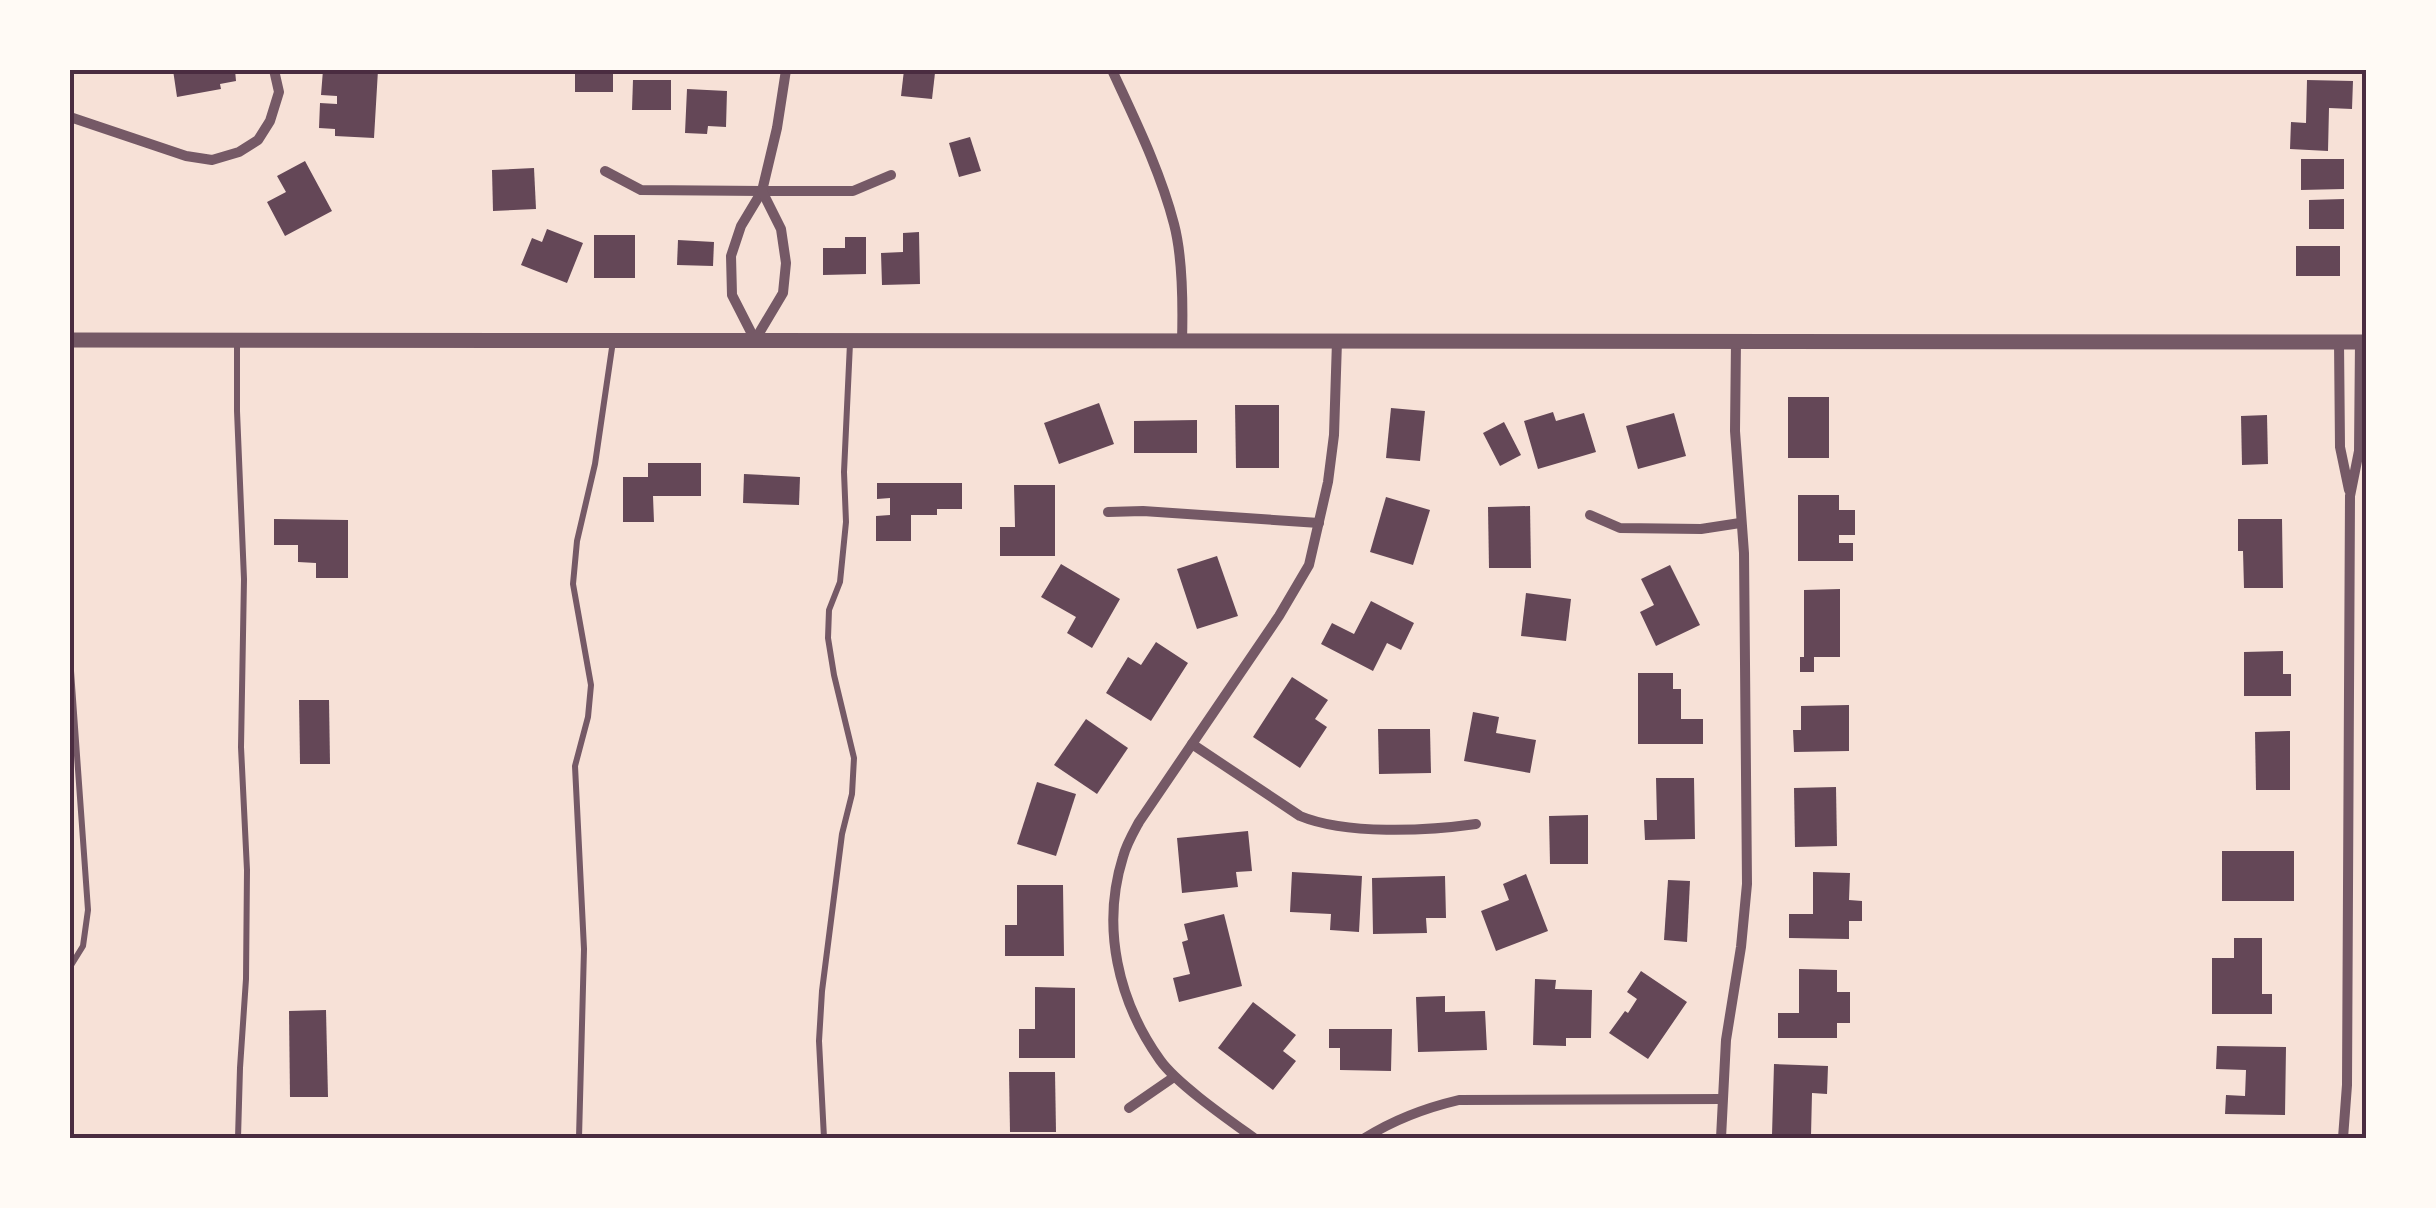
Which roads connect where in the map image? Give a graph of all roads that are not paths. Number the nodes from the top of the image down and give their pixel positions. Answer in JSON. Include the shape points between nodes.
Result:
{"nodes":[{"id":1,"x":274,"y":70,"type":"edge"},
{"id":2,"x":786,"y":70,"type":"edge"},
{"id":3,"x":1112,"y":70,"type":"edge"},
{"id":4,"x":70,"y":117,"type":"edge"},
{"id":5,"x":606,"y":172,"type":"dead end"},
{"id":6,"x":890,"y":175,"type":"dead end"},
{"id":7,"x":762,"y":192,"type":"junction"},
{"id":8,"x":70,"y":340,"type":"edge"},
{"id":9,"x":237,"y":340,"type":"junction"},
{"id":10,"x":613,"y":340,"type":"junction"},
{"id":11,"x":755,"y":340,"type":"junction"},
{"id":12,"x":850,"y":340,"type":"junction"},
{"id":13,"x":1338,"y":341,"type":"junction"},
{"id":14,"x":1736,"y":341,"type":"junction"},
{"id":15,"x":1182,"y":342,"type":"junction"},
{"id":16,"x":2339,"y":342,"type":"junction"},
{"id":17,"x":2363,"y":342,"type":"edge"},
{"id":18,"x":2350,"y":496,"type":"junction"},
{"id":19,"x":1108,"y":512,"type":"dead end"},
{"id":20,"x":1590,"y":515,"type":"dead end"},
{"id":21,"x":1320,"y":523,"type":"junction"},
{"id":22,"x":1740,"y":523,"type":"junction"},
{"id":23,"x":70,"y":657,"type":"edge"},
{"id":24,"x":1192,"y":744,"type":"junction"},
{"id":25,"x":1476,"y":824,"type":"dead end"},
{"id":26,"x":70,"y":967,"type":"edge"},
{"id":27,"x":1174,"y":1076,"type":"junction"},
{"id":28,"x":1722,"y":1099,"type":"junction"},
{"id":29,"x":1128,"y":1108,"type":"dead end"},
{"id":30,"x":238,"y":1138,"type":"edge"},
{"id":31,"x":579,"y":1138,"type":"edge"},
{"id":32,"x":824,"y":1138,"type":"edge"},
{"id":33,"x":1254,"y":1138,"type":"edge"},
{"id":34,"x":1365,"y":1138,"type":"edge"},
{"id":35,"x":1720,"y":1138,"type":"edge"},
{"id":36,"x":2342,"y":1138,"type":"edge"}],
"edges":[{"from":1,"to":4,"type":"street","via":[[279,92],[258,140],[212,160]]},
{"from":2,"to":7,"type":"street"},
{"from":3,"to":15,"type":"street","via":[[1175,228]]},
{"from":5,"to":7,"type":"street","via":[[641,190]]},
{"from":6,"to":7,"type":"street","via":[[853,192]]},
{"from":7,"to":11,"type":"street","via":[[781,229],[786,263],[783,293]]},
{"from":7,"to":11,"type":"street","via":[[731,256],[732,295]]},
{"from":8,"to":9,"type":"street"},
{"from":9,"to":10,"type":"street"},
{"from":9,"to":30,"type":"lane","via":[[247,870]]},
{"from":10,"to":11,"type":"street"},
{"from":10,"to":31,"type":"lane","via":[[574,584],[591,685],[574,766],[584,949]]},
{"from":11,"to":12,"type":"street"},
{"from":12,"to":15,"type":"street"},
{"from":12,"to":32,"type":"lane","via":[[846,522],[828,638],[854,758],[822,991]]},
{"from":13,"to":14,"type":"street"},
{"from":13,"to":15,"type":"street"},
{"from":13,"to":21,"type":"street","via":[[1334,436]]},
{"from":14,"to":16,"type":"street"},
{"from":14,"to":22,"type":"street"},
{"from":16,"to":17,"type":"street"},
{"from":16,"to":18,"type":"street","via":[[2340,447]]},
{"from":17,"to":18,"type":"street","via":[[2360,451]]},
{"from":18,"to":36,"type":"street"},
{"from":19,"to":21,"type":"street"},
{"from":20,"to":22,"type":"street","via":[[1620,528]]},
{"from":21,"to":24,"type":"street","via":[[1294,592]]},
{"from":22,"to":28,"type":"street","via":[[1747,884]]},
{"from":23,"to":26,"type":"lane","via":[[88,910],[82,946]]},
{"from":24,"to":25,"type":"street","via":[[1317,823],[1425,829]]},
{"from":24,"to":27,"type":"street","via":[[1123,854],[1112,927],[1126,998]]},
{"from":27,"to":29,"type":"street"},
{"from":27,"to":33,"type":"street"},
{"from":28,"to":34,"type":"street","via":[[1459,1100],[1430,1106]]},
{"from":28,"to":35,"type":"street"}]}
